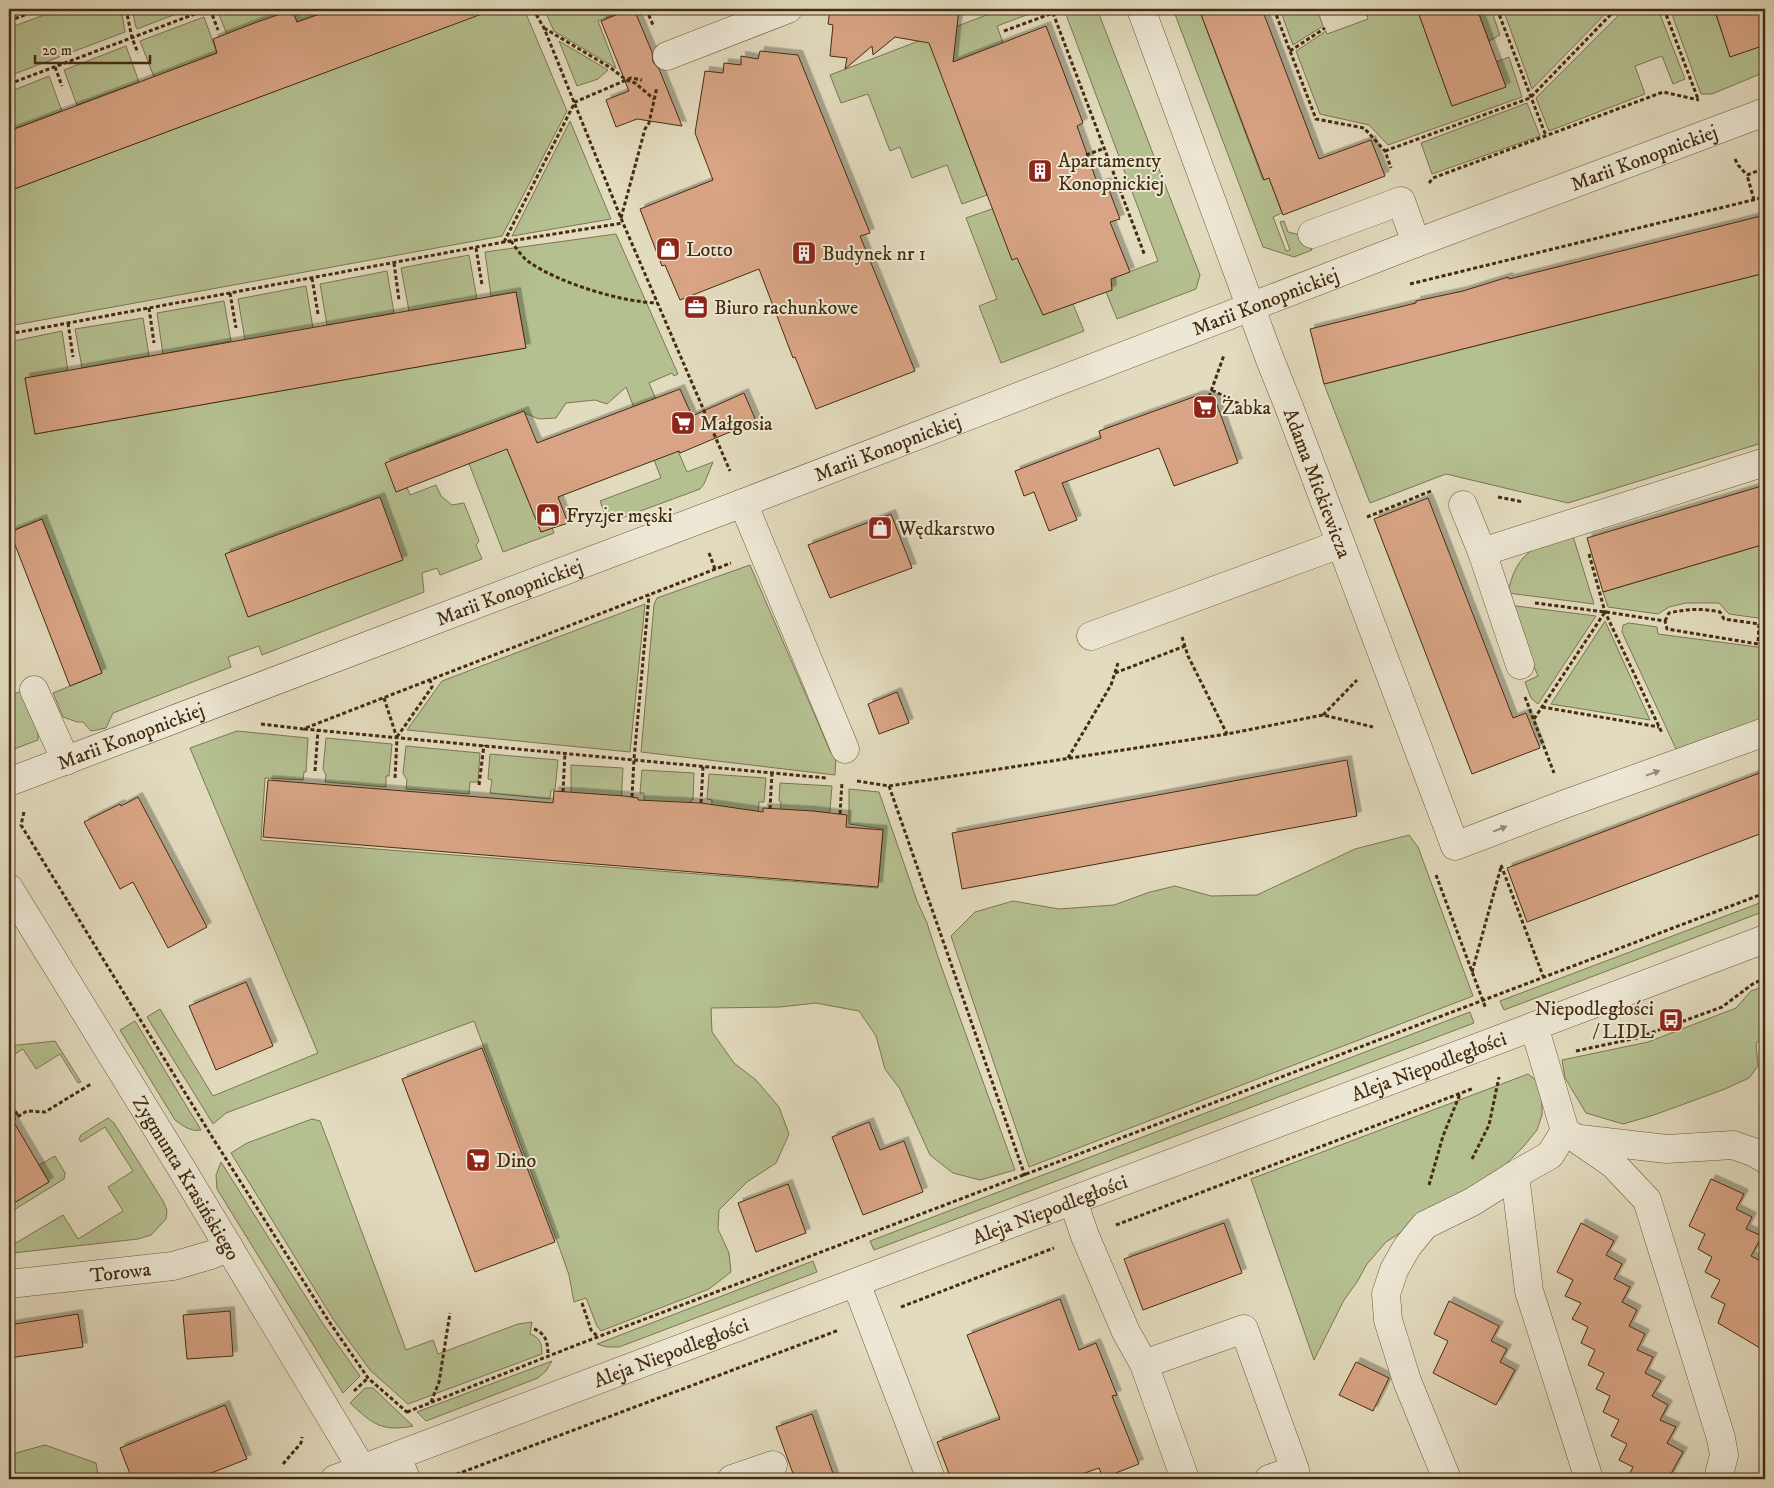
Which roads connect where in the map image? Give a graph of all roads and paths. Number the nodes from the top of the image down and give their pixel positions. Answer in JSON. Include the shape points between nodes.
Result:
{"nodes":[{"id":1,"x":40,"y":9,"type":"edge"},
{"id":2,"x":126,"y":9,"type":"edge"},
{"id":3,"x":209,"y":9,"type":"edge"},
{"id":4,"x":533,"y":9,"type":"edge"},
{"id":5,"x":788,"y":9,"type":"edge"},
{"id":6,"x":1141,"y":9,"type":"edge"},
{"id":7,"x":1274,"y":9,"type":"edge"},
{"id":8,"x":1497,"y":9,"type":"edge"},
{"id":9,"x":1616,"y":9,"type":"edge"},
{"id":10,"x":1664,"y":9,"type":"edge"},
{"id":11,"x":9,"y":21,"type":"edge"},
{"id":12,"x":544,"y":28,"type":"junction"},
{"id":13,"x":1325,"y":28,"type":"dead end"},
{"id":14,"x":218,"y":30,"type":"dead end"},
{"id":15,"x":1004,"y":31,"type":"dead end"},
{"id":16,"x":132,"y":38,"type":"junction"},
{"id":17,"x":1290,"y":51,"type":"junction"},
{"id":18,"x":138,"y":54,"type":"dead end"},
{"id":19,"x":664,"y":59,"type":"junction"},
{"id":20,"x":55,"y":67,"type":"junction"},
{"id":21,"x":626,"y":80,"type":"junction"},
{"id":22,"x":9,"y":84,"type":"edge"},
{"id":23,"x":62,"y":86,"type":"dead end"},
{"id":24,"x":1530,"y":98,"type":"junction"},
{"id":25,"x":654,"y":99,"type":"junction"},
{"id":26,"x":1698,"y":100,"type":"junction"},
{"id":27,"x":1706,"y":101,"type":"dead end"},
{"id":28,"x":575,"y":102,"type":"junction"},
{"id":29,"x":1765,"y":112,"type":"edge"},
{"id":30,"x":1546,"y":136,"type":"junction"},
{"id":31,"x":1105,"y":148,"type":"junction"},
{"id":32,"x":1385,"y":151,"type":"junction"},
{"id":33,"x":1086,"y":155,"type":"dead end"},
{"id":34,"x":1765,"y":168,"type":"edge"},
{"id":35,"x":1394,"y":176,"type":"dead end"},
{"id":36,"x":1765,"y":197,"type":"edge"},
{"id":37,"x":1754,"y":200,"type":"junction"},
{"id":38,"x":1404,"y":210,"type":"junction"},
{"id":39,"x":621,"y":219,"type":"junction"},
{"id":40,"x":623,"y":223,"type":"junction"},
{"id":41,"x":1312,"y":234,"type":"dead end"},
{"id":42,"x":511,"y":241,"type":"junction"},
{"id":43,"x":504,"y":242,"type":"junction"},
{"id":44,"x":1416,"y":243,"type":"junction"},
{"id":45,"x":476,"y":248,"type":"junction"},
{"id":46,"x":1145,"y":256,"type":"dead end"},
{"id":47,"x":394,"y":263,"type":"junction"},
{"id":48,"x":312,"y":278,"type":"junction"},
{"id":49,"x":482,"y":285,"type":"dead end"},
{"id":50,"x":1404,"y":286,"type":"dead end"},
{"id":51,"x":230,"y":293,"type":"junction"},
{"id":52,"x":399,"y":300,"type":"dead end"},
{"id":53,"x":658,"y":303,"type":"junction"},
{"id":54,"x":1250,"y":306,"type":"junction"},
{"id":55,"x":149,"y":308,"type":"junction"},
{"id":56,"x":318,"y":314,"type":"dead end"},
{"id":57,"x":68,"y":323,"type":"junction"},
{"id":58,"x":236,"y":328,"type":"dead end"},
{"id":59,"x":9,"y":334,"type":"edge"},
{"id":60,"x":154,"y":343,"type":"dead end"},
{"id":61,"x":1226,"y":349,"type":"dead end"},
{"id":62,"x":73,"y":357,"type":"dead end"},
{"id":63,"x":1212,"y":390,"type":"junction"},
{"id":64,"x":1209,"y":397,"type":"dead end"},
{"id":65,"x":1261,"y":415,"type":"dead end"},
{"id":66,"x":1765,"y":462,"type":"edge"},
{"id":67,"x":730,"y":472,"type":"dead end"},
{"id":68,"x":9,"y":490,"type":"edge"},
{"id":69,"x":743,"y":503,"type":"junction"},
{"id":70,"x":1463,"y":505,"type":"dead end"},
{"id":71,"x":9,"y":510,"type":"edge"},
{"id":72,"x":1340,"y":544,"type":"junction"},
{"id":73,"x":1587,"y":548,"type":"dead end"},
{"id":74,"x":1482,"y":552,"type":"junction"},
{"id":75,"x":649,"y":595,"type":"dead end"},
{"id":76,"x":1498,"y":599,"type":"junction"},
{"id":77,"x":1171,"y":607,"type":"junction"},
{"id":78,"x":1605,"y":612,"type":"junction"},
{"id":79,"x":1131,"y":621,"type":"junction"},
{"id":80,"x":1665,"y":621,"type":"junction"},
{"id":81,"x":1759,"y":624,"type":"junction"},
{"id":82,"x":1765,"y":624,"type":"edge"},
{"id":83,"x":1091,"y":636,"type":"dead end"},
{"id":84,"x":1765,"y":643,"type":"edge"},
{"id":85,"x":1758,"y":644,"type":"junction"},
{"id":86,"x":1185,"y":646,"type":"junction"},
{"id":87,"x":1520,"y":665,"type":"dead end"},
{"id":88,"x":1114,"y":673,"type":"junction"},
{"id":89,"x":1361,"y":675,"type":"dead end"},
{"id":90,"x":430,"y":680,"type":"dead end"},
{"id":91,"x":34,"y":690,"type":"dead end"},
{"id":92,"x":384,"y":698,"type":"dead end"},
{"id":93,"x":1542,"y":708,"type":"junction"},
{"id":94,"x":1323,"y":715,"type":"dead end"},
{"id":95,"x":318,"y":730,"type":"dead end"},
{"id":96,"x":1765,"y":732,"type":"edge"},
{"id":97,"x":1227,"y":734,"type":"dead end"},
{"id":98,"x":397,"y":738,"type":"junction"},
{"id":99,"x":484,"y":745,"type":"dead end"},
{"id":100,"x":1544,"y":747,"type":"dead end"},
{"id":101,"x":845,"y":749,"type":"dead end"},
{"id":102,"x":565,"y":752,"type":"dead end"},
{"id":103,"x":1068,"y":758,"type":"dead end"},
{"id":104,"x":66,"y":761,"type":"junction"},
{"id":105,"x":703,"y":766,"type":"dead end"},
{"id":106,"x":315,"y":771,"type":"dead end"},
{"id":107,"x":772,"y":772,"type":"dead end"},
{"id":108,"x":395,"y":778,"type":"dead end"},
{"id":109,"x":842,"y":779,"type":"dead end"},
{"id":110,"x":11,"y":782,"type":"edge"},
{"id":111,"x":479,"y":785,"type":"dead end"},
{"id":112,"x":888,"y":786,"type":"dead end"},
{"id":113,"x":563,"y":792,"type":"dead end"},
{"id":114,"x":632,"y":798,"type":"dead end"},
{"id":115,"x":701,"y":803,"type":"dead end"},
{"id":116,"x":770,"y":809,"type":"dead end"},
{"id":117,"x":840,"y":814,"type":"dead end"},
{"id":118,"x":1501,"y":866,"type":"dead end"},
{"id":119,"x":9,"y":888,"type":"edge"},
{"id":120,"x":1765,"y":893,"type":"edge"},
{"id":121,"x":1765,"y":939,"type":"edge"},
{"id":122,"x":1538,"y":962,"type":"dead end"},
{"id":123,"x":1472,"y":972,"type":"dead end"},
{"id":124,"x":1543,"y":976,"type":"junction"},
{"id":125,"x":1534,"y":1026,"type":"junction"},
{"id":126,"x":1499,"y":1077,"type":"dead end"},
{"id":127,"x":97,"y":1080,"type":"dead end"},
{"id":128,"x":1460,"y":1094,"type":"dead end"},
{"id":129,"x":9,"y":1100,"type":"edge"},
{"id":130,"x":18,"y":1116,"type":"junction"},
{"id":131,"x":12,"y":1120,"type":"dead end"},
{"id":132,"x":1569,"y":1134,"type":"junction"},
{"id":133,"x":1765,"y":1159,"type":"edge"},
{"id":134,"x":1471,"y":1162,"type":"dead end"},
{"id":135,"x":1515,"y":1175,"type":"junction"},
{"id":136,"x":1024,"y":1176,"type":"junction"},
{"id":137,"x":1073,"y":1201,"type":"junction"},
{"id":138,"x":1425,"y":1225,"type":"junction"},
{"id":139,"x":229,"y":1246,"type":"junction"},
{"id":140,"x":9,"y":1284,"type":"edge"},
{"id":141,"x":856,"y":1284,"type":"junction"},
{"id":142,"x":582,"y":1303,"type":"dead end"},
{"id":143,"x":450,"y":1313,"type":"dead end"},
{"id":144,"x":534,"y":1329,"type":"dead end"},
{"id":145,"x":598,"y":1337,"type":"junction"},
{"id":146,"x":548,"y":1357,"type":"junction"},
{"id":147,"x":1144,"y":1364,"type":"junction"},
{"id":148,"x":368,"y":1378,"type":"junction"},
{"id":149,"x":354,"y":1391,"type":"dead end"},
{"id":150,"x":430,"y":1403,"type":"junction"},
{"id":151,"x":407,"y":1412,"type":"junction"},
{"id":152,"x":412,"y":1417,"type":"dead end"},
{"id":153,"x":302,"y":1435,"type":"dead end"},
{"id":154,"x":283,"y":1464,"type":"dead end"},
{"id":155,"x":773,"y":1466,"type":"dead end"},
{"id":156,"x":402,"y":1467,"type":"edge"},
{"id":157,"x":1721,"y":1467,"type":"edge"},
{"id":158,"x":362,"y":1469,"type":"junction"},
{"id":159,"x":335,"y":1479,"type":"edge"},
{"id":160,"x":732,"y":1479,"type":"edge"},
{"id":161,"x":931,"y":1479,"type":"edge"},
{"id":162,"x":1185,"y":1479,"type":"edge"},
{"id":163,"x":1269,"y":1479,"type":"edge"},
{"id":164,"x":1447,"y":1479,"type":"edge"},
{"id":165,"x":1588,"y":1479,"type":"edge"},
{"id":166,"x":1738,"y":1479,"type":"edge"}],
"edges":[{"from":1,"to":11,"type":"path"},
{"from":2,"to":16,"type":"path"},
{"from":3,"to":14,"type":"path"},
{"from":3,"to":16,"type":"path"},
{"from":4,"to":12,"type":"path"},
{"from":5,"to":19,"type":"street"},
{"from":6,"to":54,"type":"street","name":"Adama Mickiewicza"},
{"from":7,"to":17,"type":"path"},
{"from":8,"to":24,"type":"path"},
{"from":9,"to":24,"type":"path"},
{"from":10,"to":26,"type":"path"},
{"from":12,"to":21,"type":"path"},
{"from":12,"to":28,"type":"path"},
{"from":13,"to":17,"type":"path"},
{"from":15,"to":31,"type":"path","via":[[1053,13]]},
{"from":16,"to":18,"type":"path"},
{"from":16,"to":20,"type":"path"},
{"from":17,"to":32,"type":"path","via":[[1316,119],[1364,128]]},
{"from":19,"to":21,"type":"path","via":[[653,77]]},
{"from":19,"to":25,"type":"path"},
{"from":20,"to":22,"type":"path"},
{"from":20,"to":23,"type":"path"},
{"from":21,"to":25,"type":"path"},
{"from":21,"to":28,"type":"path"},
{"from":24,"to":30,"type":"path"},
{"from":24,"to":32,"type":"path"},
{"from":25,"to":39,"type":"path"},
{"from":26,"to":27,"type":"path"},
{"from":26,"to":30,"type":"path","via":[[1663,92]]},
{"from":28,"to":39,"type":"path"},
{"from":28,"to":43,"type":"path"},
{"from":29,"to":44,"type":"street","name":"Marii Konopnickiej"},
{"from":30,"to":38,"type":"path","via":[[1433,178]]},
{"from":31,"to":33,"type":"path"},
{"from":31,"to":46,"type":"path"},
{"from":32,"to":35,"type":"path"},
{"from":34,"to":37,"type":"path","via":[[1747,175]]},
{"from":36,"to":37,"type":"path"},
{"from":37,"to":50,"type":"path"},
{"from":38,"to":41,"type":"street","via":[[1401,201]]},
{"from":38,"to":44,"type":"street"},
{"from":39,"to":40,"type":"path"},
{"from":40,"to":42,"type":"path"},
{"from":40,"to":53,"type":"path"},
{"from":42,"to":43,"type":"path"},
{"from":42,"to":53,"type":"path","via":[[528,261],[552,274],[610,296],[638,303]]},
{"from":43,"to":45,"type":"path"},
{"from":44,"to":54,"type":"street","name":"Marii Konopnickiej"},
{"from":45,"to":47,"type":"path"},
{"from":45,"to":49,"type":"path"},
{"from":47,"to":48,"type":"path"},
{"from":47,"to":52,"type":"path"},
{"from":48,"to":51,"type":"path"},
{"from":48,"to":56,"type":"path"},
{"from":51,"to":55,"type":"path"},
{"from":51,"to":58,"type":"path"},
{"from":53,"to":67,"type":"path"},
{"from":54,"to":69,"type":"street","name":"Marii Konopnickiej"},
{"from":54,"to":72,"type":"street","name":"Adama Mickiewicza"},
{"from":55,"to":57,"type":"path"},
{"from":55,"to":60,"type":"path"},
{"from":57,"to":59,"type":"path"},
{"from":57,"to":62,"type":"path"},
{"from":61,"to":63,"type":"path"},
{"from":63,"to":64,"type":"path"},
{"from":63,"to":65,"type":"path"},
{"from":66,"to":74,"type":"street"},
{"from":68,"to":71,"type":"path"},
{"from":69,"to":101,"type":"street"},
{"from":69,"to":104,"type":"street","name":"Marii Konopnickiej"},
{"from":70,"to":74,"type":"street"},
{"from":72,"to":77,"type":"street"},
{"from":72,"to":96,"type":"street","name":"Adama Mickiewicza","one_way":true,"via":[[1455,846]]},
{"from":73,"to":78,"type":"path"},
{"from":74,"to":76,"type":"street"},
{"from":75,"to":114,"type":"path"},
{"from":76,"to":78,"type":"path"},
{"from":76,"to":87,"type":"street"},
{"from":77,"to":79,"type":"street"},
{"from":77,"to":86,"type":"path"},
{"from":78,"to":80,"type":"path"},
{"from":78,"to":93,"type":"path"},
{"from":78,"to":93,"type":"path","via":[[1659,727]]},
{"from":79,"to":83,"type":"street"},
{"from":79,"to":88,"type":"path"},
{"from":80,"to":81,"type":"path","via":[[1668,614],[1703,608],[1720,612],[1724,619]]},
{"from":80,"to":85,"type":"path","via":[[1667,629]]},
{"from":81,"to":82,"type":"path"},
{"from":81,"to":85,"type":"path"},
{"from":84,"to":85,"type":"path"},
{"from":86,"to":88,"type":"path"},
{"from":86,"to":97,"type":"path"},
{"from":88,"to":103,"type":"path","via":[[1111,685]]},
{"from":89,"to":94,"type":"path"},
{"from":90,"to":98,"type":"path","via":[[432,687]]},
{"from":91,"to":104,"type":"street"},
{"from":92,"to":98,"type":"path"},
{"from":93,"to":100,"type":"path","via":[[1534,719]]},
{"from":95,"to":106,"type":"path"},
{"from":98,"to":108,"type":"path"},
{"from":99,"to":111,"type":"path"},
{"from":102,"to":113,"type":"path"},
{"from":104,"to":110,"type":"street","name":"Marii Konopnickiej"},
{"from":105,"to":115,"type":"path"},
{"from":107,"to":116,"type":"path"},
{"from":109,"to":117,"type":"path"},
{"from":110,"to":148,"type":"path","via":[[27,801],[21,825],[220,1148]]},
{"from":112,"to":136,"type":"path"},
{"from":118,"to":123,"type":"path"},
{"from":119,"to":139,"type":"street","name":"Zygmunta Krasińskiego"},
{"from":120,"to":124,"type":"path"},
{"from":121,"to":125,"type":"street","name":"Aleja Niepodległości"},
{"from":122,"to":124,"type":"path"},
{"from":124,"to":136,"type":"path"},
{"from":125,"to":132,"type":"street"},
{"from":125,"to":137,"type":"street","name":"Aleja Niepodległości"},
{"from":126,"to":134,"type":"path","via":[[1489,1125]]},
{"from":127,"to":130,"type":"path","via":[[46,1112],[27,1111]]},
{"from":128,"to":138,"type":"path","via":[[1443,1136],[1424,1203]]},
{"from":129,"to":130,"type":"path"},
{"from":130,"to":131,"type":"path"},
{"from":132,"to":133,"type":"street","via":[[1667,1149],[1733,1145]]},
{"from":132,"to":135,"type":"street","via":[[1550,1155]]},
{"from":132,"to":157,"type":"street","via":[[1613,1164],[1647,1200],[1718,1429]]},
{"from":135,"to":138,"type":"street","via":[[1472,1202]]},
{"from":135,"to":165,"type":"street","via":[[1529,1291]]},
{"from":136,"to":145,"type":"path"},
{"from":137,"to":141,"type":"street","name":"Aleja Niepodległości"},
{"from":137,"to":147,"type":"street","via":[[1126,1332]]},
{"from":138,"to":164,"type":"street","via":[[1394,1270],[1386,1294],[1388,1320],[1407,1381]]},
{"from":139,"to":140,"type":"street","name":"Torowa","via":[[211,1256],[173,1266]]},
{"from":139,"to":158,"type":"street","name":"Zygmunta Krasińskiego"},
{"from":141,"to":156,"type":"street","name":"Aleja Niepodległości"},
{"from":141,"to":161,"type":"street"},
{"from":142,"to":145,"type":"path"},
{"from":143,"to":150,"type":"path","via":[[439,1382]]},
{"from":144,"to":146,"type":"path","via":[[544,1335]]},
{"from":145,"to":146,"type":"path"},
{"from":146,"to":150,"type":"path"},
{"from":147,"to":162,"type":"street"},
{"from":147,"to":163,"type":"street","via":[[1244,1329],[1294,1470]]},
{"from":148,"to":149,"type":"path"},
{"from":148,"to":151,"type":"path"},
{"from":150,"to":151,"type":"path"},
{"from":151,"to":152,"type":"path"},
{"from":153,"to":154,"type":"path","via":[[301,1443]]},
{"from":155,"to":160,"type":"street"},
{"from":156,"to":158,"type":"street","name":"Aleja Niepodległości"},
{"from":157,"to":166,"type":"street"},
{"from":158,"to":159,"type":"street","name":"Aleja Niepodległości"}]}
